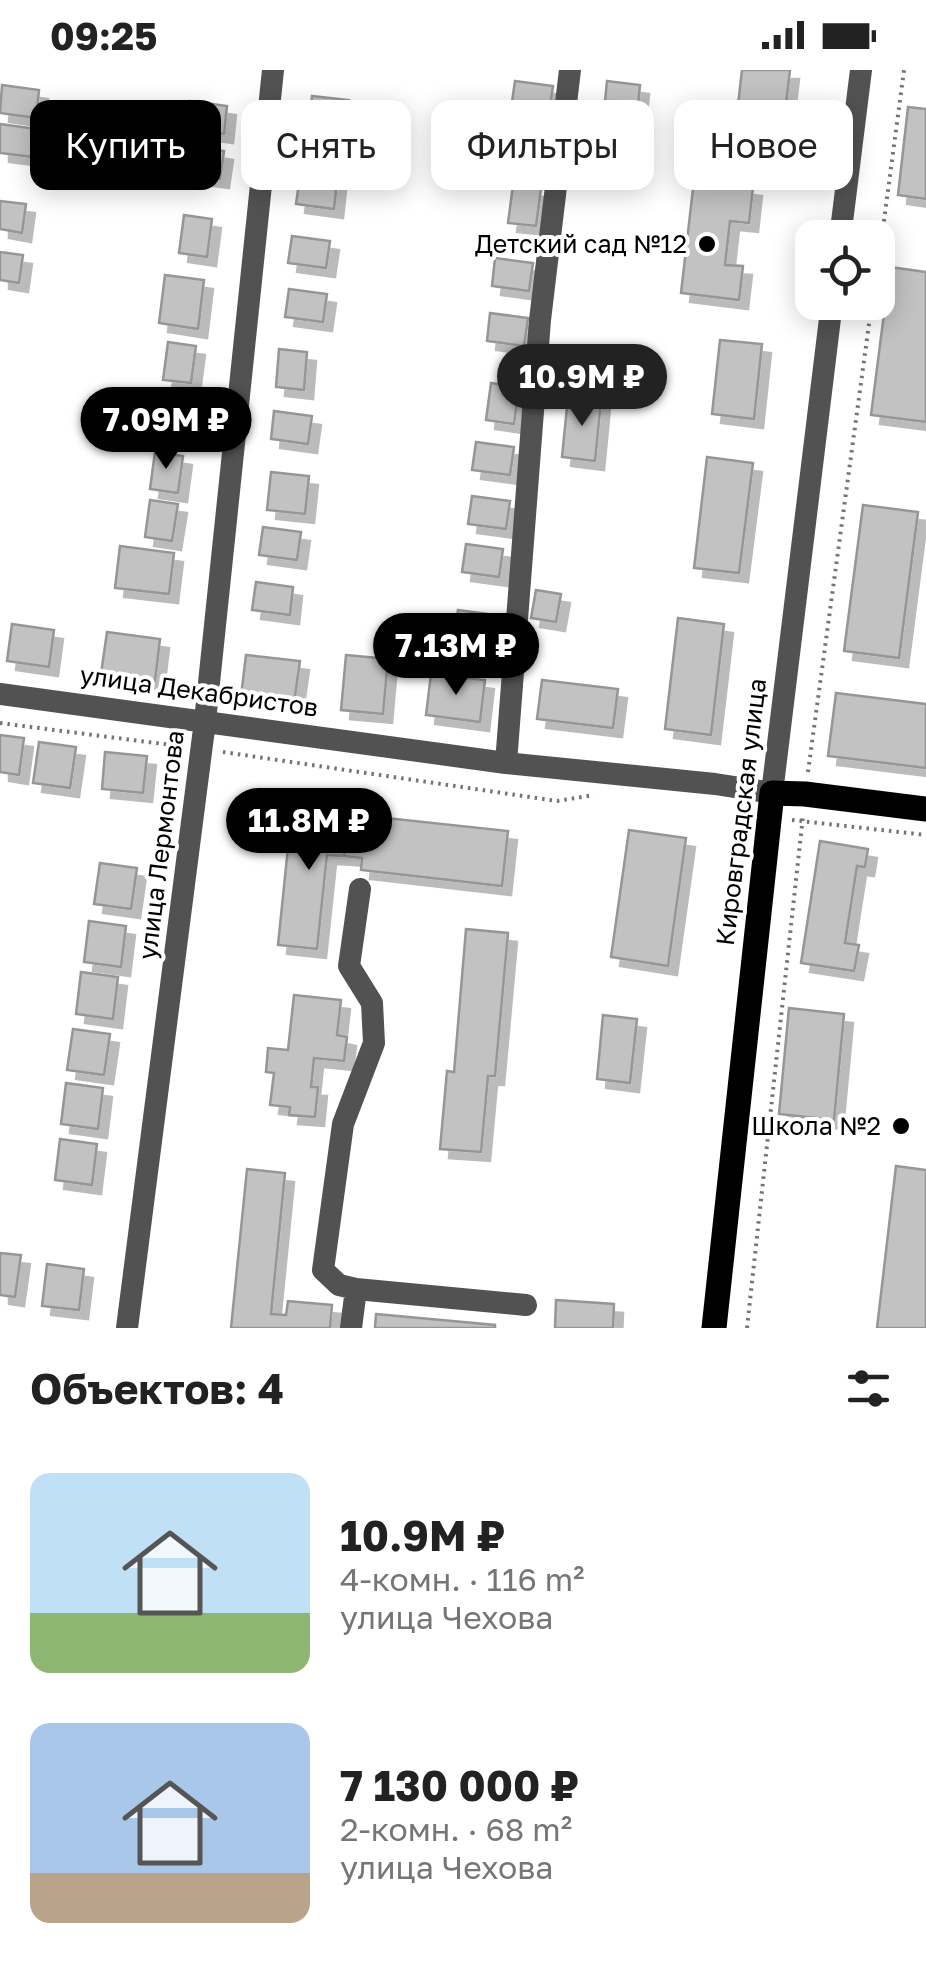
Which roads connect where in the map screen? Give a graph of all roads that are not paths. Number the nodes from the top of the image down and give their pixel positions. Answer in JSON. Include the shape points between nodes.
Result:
{"nodes":[{"id":1,"x":273,"y":70,"type":"edge"},
{"id":2,"x":570,"y":70,"type":"edge"},
{"id":3,"x":861,"y":70,"type":"edge"},
{"id":4,"x":842,"y":220,"type":"edge"},
{"id":5,"x":830,"y":320,"type":"edge"},
{"id":6,"x":0,"y":694,"type":"edge"},
{"id":7,"x":205,"y":721,"type":"junction"},
{"id":8,"x":506,"y":764,"type":"junction"},
{"id":9,"x":771,"y":805,"type":"junction"},
{"id":10,"x":926,"y":810,"type":"edge"},
{"id":11,"x":360,"y":889,"type":"dead end"},
{"id":12,"x":356,"y":1289,"type":"junction"},
{"id":13,"x":526,"y":1305,"type":"dead end"},
{"id":14,"x":127,"y":1328,"type":"edge"},
{"id":15,"x":351,"y":1328,"type":"edge"},
{"id":16,"x":714,"y":1328,"type":"edge"}],
"edges":[{"from":1,"to":7,"type":"street","name":"улица Лермонтова"},
{"from":2,"to":8,"type":"street","via":[[540,320]]},
{"from":3,"to":4,"type":"street"},
{"from":5,"to":9,"type":"street","name":"Кировградская улица"},
{"from":6,"to":7,"type":"street","name":"улица Декабристов"},
{"from":7,"to":8,"type":"street","name":"улица Декабристов"},
{"from":7,"to":14,"type":"street","name":"улица Лермонтова"},
{"from":8,"to":9,"type":"street","name":"улица Декабристов","via":[[715,784]]},
{"from":9,"to":10,"type":"main road","name":"улица Декабристов","via":[[805,794]]},
{"from":9,"to":16,"type":"main road","name":"Кировградская улица"},
{"from":11,"to":12,"type":"street","via":[[350,966],[372,1003],[374,1044],[342,1124],[324,1270]]},
{"from":12,"to":13,"type":"street"},
{"from":12,"to":15,"type":"street"}]}
